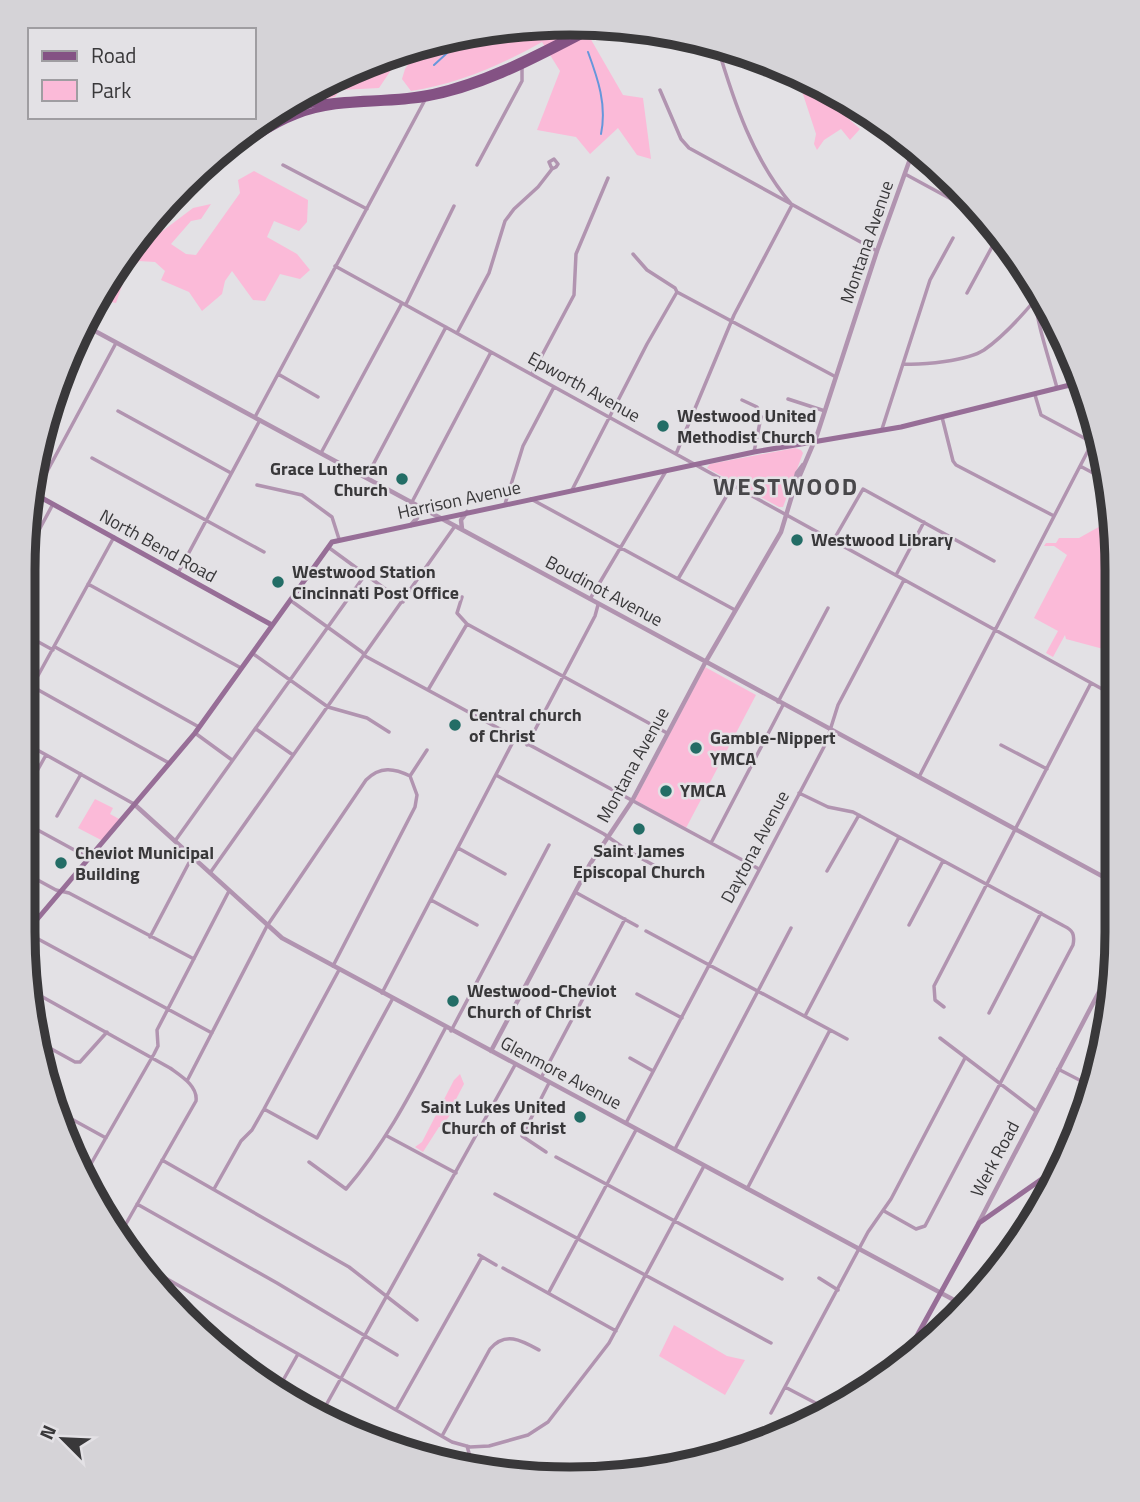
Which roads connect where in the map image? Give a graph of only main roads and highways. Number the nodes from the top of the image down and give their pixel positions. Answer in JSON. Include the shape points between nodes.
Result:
{"nodes":[{"id":1,"x":573,"y":35,"type":"edge"},
{"id":2,"x":582,"y":35,"type":"edge"},
{"id":3,"x":522,"y":64,"type":"junction"},
{"id":4,"x":296,"y":111,"type":"edge"},
{"id":5,"x":1072,"y":384,"type":"edge"},
{"id":6,"x":40,"y":497,"type":"edge"},
{"id":7,"x":272,"y":625,"type":"junction"},
{"id":8,"x":35,"y":922,"type":"edge"},
{"id":9,"x":1046,"y":1176,"type":"edge"},
{"id":10,"x":914,"y":1341,"type":"edge"}],
"edges":[{"from":1,"to":3,"type":"main road"},
{"from":2,"to":3,"type":"main road"},
{"from":3,"to":4,"type":"main road","via":[[428,96],[314,104]]},
{"from":5,"to":7,"type":"main road","name":"Harrison Avenue","via":[[881,431],[754,452],[339,539],[327,546]]},
{"from":6,"to":7,"type":"main road","name":"North Bend Road"},
{"from":7,"to":8,"type":"main road","name":"Harrison Avenue","via":[[200,727]]},
{"from":9,"to":10,"type":"main road","name":"Werk Road","via":[[979,1223]]}]}
